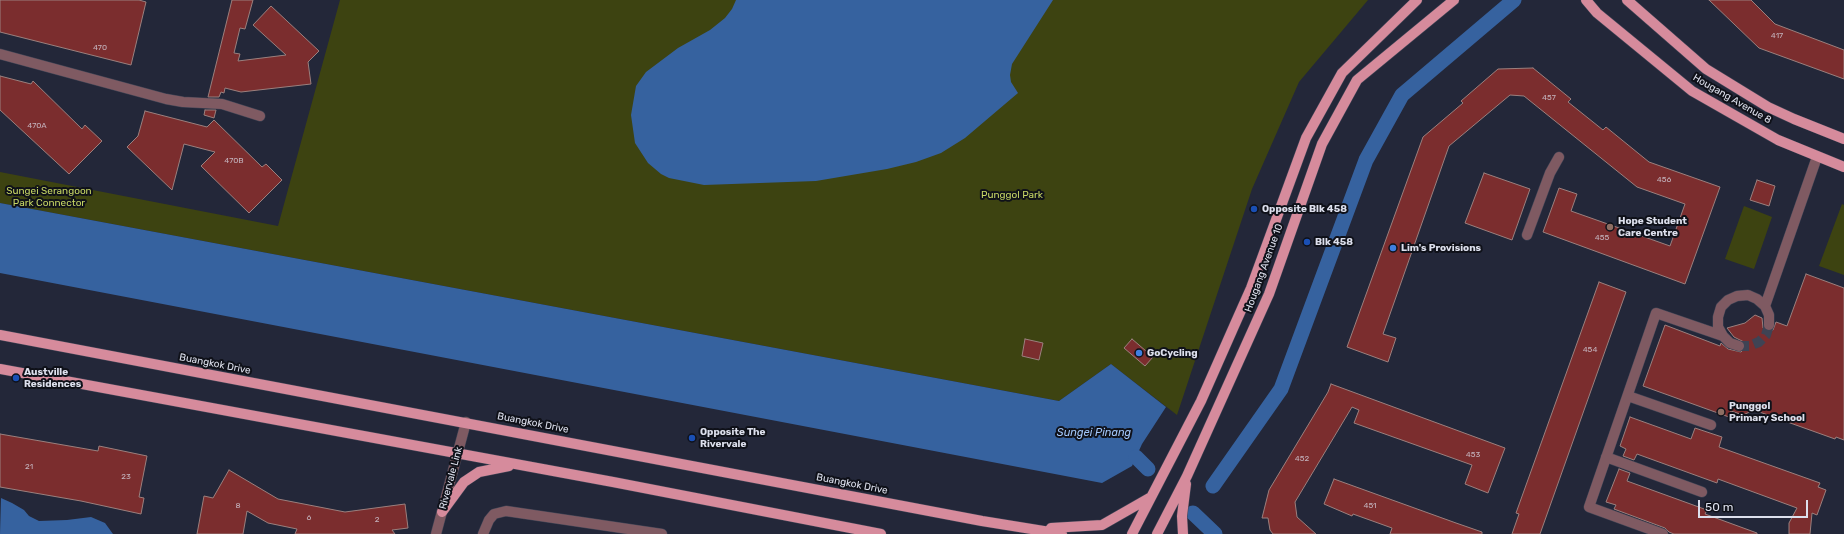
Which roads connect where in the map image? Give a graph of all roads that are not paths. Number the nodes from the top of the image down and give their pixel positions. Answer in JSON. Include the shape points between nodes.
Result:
{"nodes":[{"id":1,"x":1417,"y":0,"type":"edge"},
{"id":2,"x":1454,"y":0,"type":"edge"},
{"id":3,"x":1578,"y":0,"type":"edge"},
{"id":4,"x":1586,"y":0,"type":"edge"},
{"id":5,"x":1627,"y":0,"type":"edge"},
{"id":6,"x":1597,"y":14,"type":"junction"},
{"id":7,"x":0,"y":54,"type":"edge"},
{"id":8,"x":260,"y":116,"type":"dead end"},
{"id":9,"x":1844,"y":139,"type":"edge"},
{"id":10,"x":1817,"y":157,"type":"junction"},
{"id":11,"x":1558,"y":158,"type":"dead end"},
{"id":12,"x":1844,"y":166,"type":"edge"},
{"id":13,"x":1527,"y":235,"type":"dead end"},
{"id":14,"x":1764,"y":306,"type":"junction"},
{"id":15,"x":1769,"y":325,"type":"tunnel mouth"},
{"id":16,"x":0,"y":335,"type":"edge"},
{"id":17,"x":1722,"y":336,"type":"junction"},
{"id":18,"x":1739,"y":346,"type":"tunnel mouth"},
{"id":19,"x":0,"y":368,"type":"edge"},
{"id":20,"x":1628,"y":396,"type":"junction"},
{"id":21,"x":466,"y":422,"type":"junction"},
{"id":22,"x":1711,"y":425,"type":"dead end"},
{"id":23,"x":458,"y":454,"type":"junction"},
{"id":24,"x":1606,"y":457,"type":"junction"},
{"id":25,"x":517,"y":465,"type":"junction"},
{"id":26,"x":1187,"y":476,"type":"junction"},
{"id":27,"x":1702,"y":492,"type":"dead end"},
{"id":28,"x":1152,"y":497,"type":"junction"},
{"id":29,"x":442,"y":512,"type":"junction"},
{"id":30,"x":1037,"y":529,"type":"junction"},
{"id":31,"x":436,"y":534,"type":"edge"},
{"id":32,"x":483,"y":534,"type":"edge"},
{"id":33,"x":662,"y":534,"type":"edge"},
{"id":34,"x":881,"y":534,"type":"edge"},
{"id":35,"x":1062,"y":534,"type":"edge"},
{"id":36,"x":1132,"y":534,"type":"edge"},
{"id":37,"x":1157,"y":534,"type":"edge"},
{"id":38,"x":1184,"y":534,"type":"edge"},
{"id":39,"x":1663,"y":534,"type":"edge"}],
"edges":[{"from":1,"to":28,"type":"main road","name":"Hougang Avenue 10","via":[[1342,73],[1306,138],[1251,288],[1201,400]]},
{"from":2,"to":26,"type":"main road","name":"Hougang Avenue 10","via":[[1353,86],[1322,144],[1269,294]]},
{"from":3,"to":6,"type":"main road"},
{"from":4,"to":6,"type":"main road","name":"Hougang Avenue 8"},
{"from":5,"to":9,"type":"main road","name":"Hougang Avenue 8","via":[[1706,68],[1768,107]]},
{"from":6,"to":10,"type":"main road","name":"Hougang Avenue 8","via":[[1692,91],[1778,140]]},
{"from":7,"to":8,"type":"street","via":[[166,99],[222,104]]},
{"from":10,"to":12,"type":"main road","name":"Hougang Avenue 8"},
{"from":10,"to":14,"type":"street"},
{"from":11,"to":13,"type":"street"},
{"from":14,"to":15,"type":"street","via":[[1769,315]]},
{"from":14,"to":17,"type":"street","via":[[1757,299],[1748,296],[1737,296],[1728,300],[1721,307],[1718,317],[1718,327]]},
{"from":16,"to":21,"type":"main road","name":"Buangkok Drive"},
{"from":17,"to":18,"type":"street"},
{"from":17,"to":20,"type":"street","via":[[1656,313]]},
{"from":19,"to":23,"type":"main road"},
{"from":20,"to":22,"type":"street"},
{"from":20,"to":24,"type":"street"},
{"from":21,"to":23,"type":"street","name":"Rivervale Link"},
{"from":21,"to":30,"type":"main road","name":"Buangkok Drive","via":[[982,521]]},
{"from":23,"to":25,"type":"main road"},
{"from":23,"to":29,"type":"street","name":"Rivervale Link"},
{"from":24,"to":27,"type":"street"},
{"from":24,"to":39,"type":"street","via":[[1589,507]]},
{"from":25,"to":29,"type":"main road","via":[[476,474],[464,482]]},
{"from":25,"to":34,"type":"main road"},
{"from":26,"to":37,"type":"main road","name":"Hougang Avenue 10"},
{"from":26,"to":38,"type":"main road","via":[[1182,516]]},
{"from":28,"to":30,"type":"main road","via":[[1102,525]]},
{"from":28,"to":36,"type":"main road","name":"Hougang Avenue 10"},
{"from":29,"to":31,"type":"street","name":"Rivervale Link"},
{"from":30,"to":35,"type":"main road","name":"Buangkok Drive"},
{"from":32,"to":33,"type":"street","via":[[494,514],[506,511]]}]}
